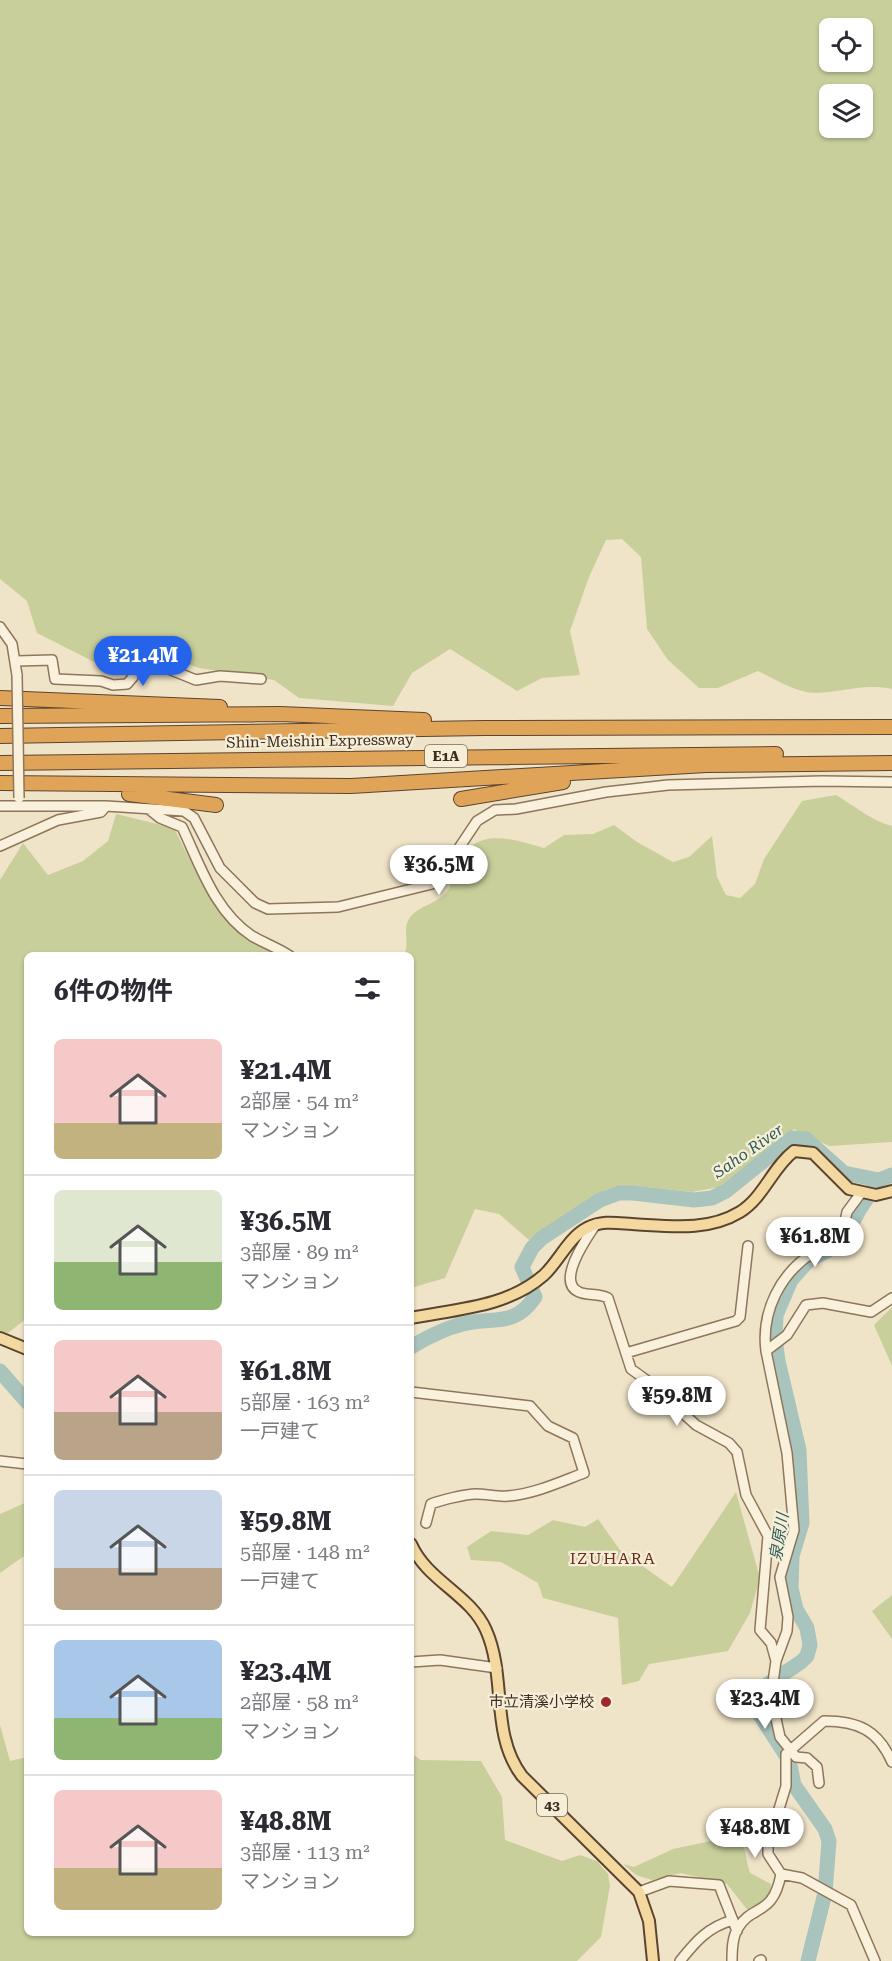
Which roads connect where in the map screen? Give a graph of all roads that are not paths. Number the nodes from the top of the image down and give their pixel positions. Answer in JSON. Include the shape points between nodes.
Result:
{"nodes":[{"id":1,"x":0,"y":627,"type":"edge"},
{"id":2,"x":17,"y":661,"type":"junction"},
{"id":3,"x":261,"y":679,"type":"dead end"},
{"id":4,"x":0,"y":698,"type":"edge"},
{"id":5,"x":280,"y":714,"type":"junction"},
{"id":6,"x":0,"y":716,"type":"edge"},
{"id":7,"x":892,"y":727,"type":"edge"},
{"id":8,"x":485,"y":728,"type":"junction"},
{"id":9,"x":0,"y":736,"type":"edge"},
{"id":10,"x":892,"y":756,"type":"edge"},
{"id":11,"x":0,"y":763,"type":"edge"},
{"id":12,"x":892,"y":763,"type":"edge"},
{"id":13,"x":630,"y":770,"type":"junction"},
{"id":14,"x":892,"y":782,"type":"edge"},
{"id":15,"x":0,"y":783,"type":"edge"},
{"id":16,"x":52,"y":784,"type":"junction"},
{"id":17,"x":461,"y":799,"type":"dead end"},
{"id":18,"x":19,"y":802,"type":"junction"},
{"id":19,"x":216,"y":805,"type":"dead end"},
{"id":20,"x":0,"y":806,"type":"edge"},
{"id":21,"x":106,"y":806,"type":"junction"},
{"id":22,"x":150,"y":810,"type":"junction"},
{"id":23,"x":0,"y":846,"type":"edge"},
{"id":24,"x":282,"y":952,"type":"edge"},
{"id":25,"x":892,"y":1191,"type":"edge"},
{"id":26,"x":867,"y":1194,"type":"junction"},
{"id":27,"x":597,"y":1224,"type":"junction"},
{"id":28,"x":748,"y":1246,"type":"dead end"},
{"id":29,"x":892,"y":1299,"type":"edge"},
{"id":30,"x":414,"y":1317,"type":"edge"},
{"id":31,"x":0,"y":1338,"type":"edge"},
{"id":32,"x":24,"y":1348,"type":"edge"},
{"id":33,"x":766,"y":1351,"type":"junction"},
{"id":34,"x":626,"y":1353,"type":"junction"},
{"id":35,"x":414,"y":1392,"type":"edge"},
{"id":36,"x":0,"y":1461,"type":"edge"},
{"id":37,"x":24,"y":1464,"type":"edge"},
{"id":38,"x":426,"y":1524,"type":"dead end"},
{"id":39,"x":414,"y":1550,"type":"edge"},
{"id":40,"x":776,"y":1661,"type":"junction"},
{"id":41,"x":414,"y":1662,"type":"edge"},
{"id":42,"x":497,"y":1668,"type":"junction"},
{"id":43,"x":790,"y":1751,"type":"junction"},
{"id":44,"x":892,"y":1762,"type":"edge"},
{"id":45,"x":819,"y":1783,"type":"dead end"},
{"id":46,"x":781,"y":1874,"type":"junction"},
{"id":47,"x":639,"y":1892,"type":"junction"},
{"id":48,"x":733,"y":1920,"type":"junction"},
{"id":49,"x":736,"y":1931,"type":"junction"},
{"id":50,"x":653,"y":1961,"type":"edge"},
{"id":51,"x":680,"y":1961,"type":"edge"},
{"id":52,"x":732,"y":1961,"type":"edge"},
{"id":53,"x":875,"y":1961,"type":"edge"}],
"edges":[{"from":1,"to":2,"type":"street","via":[[12,644]]},
{"from":2,"to":3,"type":"street","via":[[52,660],[55,679],[101,681],[113,686],[127,684],[133,677],[134,645],[148,645],[161,666],[196,680],[220,676]]},
{"from":2,"to":18,"type":"street","bridge":true},
{"from":4,"to":5,"type":"highway","via":[[205,705]]},
{"from":5,"to":6,"type":"highway"},
{"from":5,"to":8,"type":"highway","via":[[453,719]]},
{"from":7,"to":8,"type":"highway","name":"Shin-Meishin Expressway","number":"E1A"},
{"from":8,"to":9,"type":"highway","name":"Shin-Meishin Expressway","number":"E1A"},
{"from":10,"to":11,"type":"highway","name":"Shin-Meishin Expressway","number":"E1A","via":[[587,754]]},
{"from":12,"to":13,"type":"highway","via":[[774,762]]},
{"from":13,"to":16,"type":"highway","via":[[351,786]]},
{"from":13,"to":17,"type":"highway"},
{"from":14,"to":22,"type":"street","via":[[668,785],[495,810],[477,820],[432,884],[338,907],[261,907],[220,868],[190,814]]},
{"from":15,"to":16,"type":"highway"},
{"from":16,"to":19,"type":"highway"},
{"from":18,"to":20,"type":"street"},
{"from":18,"to":21,"type":"street"},
{"from":21,"to":22,"type":"street"},
{"from":21,"to":23,"type":"street","via":[[102,812],[58,820]]},
{"from":22,"to":24,"type":"street","via":[[182,827],[206,881],[240,926]]},
{"from":25,"to":26,"type":"main road"},
{"from":26,"to":27,"type":"main road","via":[[849,1189],[813,1153],[794,1151],[782,1160],[752,1203],[727,1218],[683,1227]]},
{"from":26,"to":33,"type":"street","via":[[847,1212],[842,1235],[802,1262],[778,1289],[763,1330]]},
{"from":27,"to":30,"type":"main road","via":[[586,1228],[551,1268],[522,1290],[483,1305]]},
{"from":27,"to":34,"type":"street","via":[[570,1275],[579,1292],[608,1298]]},
{"from":28,"to":34,"type":"street","via":[[740,1317],[736,1321]]},
{"from":29,"to":33,"type":"street","via":[[871,1312],[823,1303],[806,1305],[787,1335]]},
{"from":31,"to":32,"type":"main road"},
{"from":33,"to":40,"type":"street","via":[[787,1454],[794,1530],[780,1576],[788,1631]]},
{"from":34,"to":40,"type":"street","via":[[631,1369],[696,1425],[729,1443],[737,1452],[746,1495],[768,1536],[760,1630],[771,1643]]},
{"from":35,"to":38,"type":"street","via":[[530,1406],[548,1426],[573,1438],[584,1473],[508,1496],[473,1493],[446,1498],[431,1504]]},
{"from":36,"to":37,"type":"street"},
{"from":39,"to":42,"type":"main road","number":"43","via":[[423,1566],[483,1623]]},
{"from":40,"to":43,"type":"street","via":[[771,1695],[780,1737]]},
{"from":41,"to":42,"type":"street","via":[[440,1660]]},
{"from":42,"to":47,"type":"main road","number":"43","via":[[504,1744],[510,1760]]},
{"from":43,"to":44,"type":"street","via":[[824,1721],[842,1721],[867,1729],[884,1744]]},
{"from":43,"to":45,"type":"street","via":[[817,1767]]},
{"from":43,"to":46,"type":"street","via":[[785,1760],[786,1786],[768,1845],[768,1854]]},
{"from":46,"to":49,"type":"street","via":[[767,1907],[744,1921]]},
{"from":46,"to":53,"type":"street","via":[[802,1878],[851,1905]]},
{"from":47,"to":48,"type":"street","via":[[669,1881],[719,1886]]},
{"from":47,"to":50,"type":"main road","number":"43","via":[[649,1921]]},
{"from":48,"to":49,"type":"street"},
{"from":48,"to":51,"type":"street","via":[[715,1925]]},
{"from":49,"to":52,"type":"street"}]}
